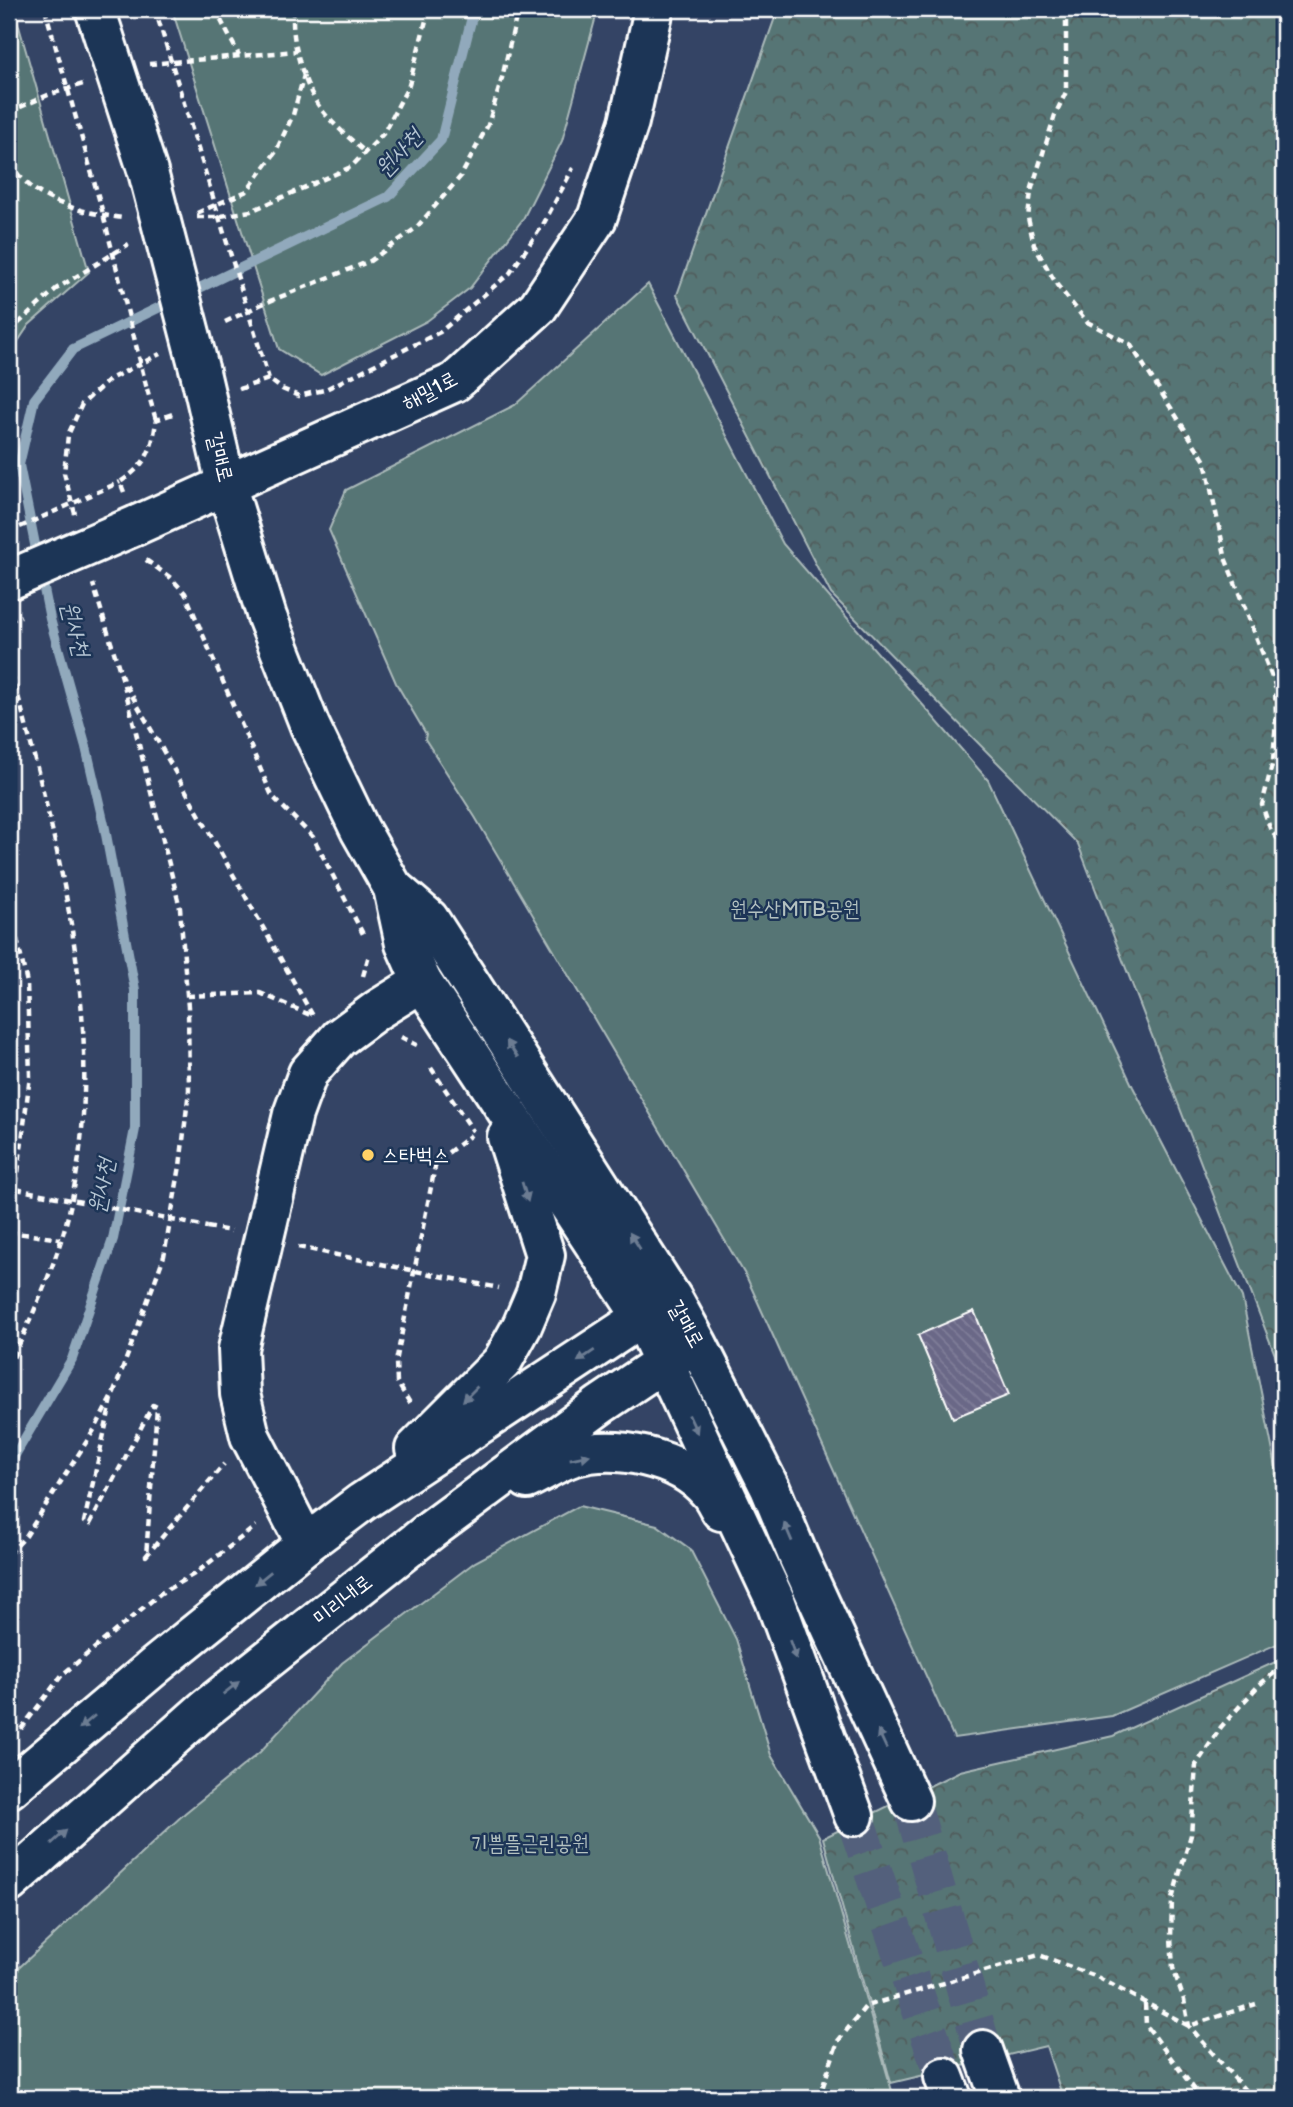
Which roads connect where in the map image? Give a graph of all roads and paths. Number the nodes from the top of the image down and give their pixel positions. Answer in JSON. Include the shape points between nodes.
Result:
{"nodes":[{"id":1,"x":45,"y":9,"type":"edge"},
{"id":2,"x":95,"y":9,"type":"edge"},
{"id":3,"x":155,"y":9,"type":"edge"},
{"id":4,"x":215,"y":9,"type":"edge"},
{"id":5,"x":294,"y":9,"type":"edge"},
{"id":6,"x":429,"y":9,"type":"edge"},
{"id":7,"x":518,"y":9,"type":"edge"},
{"id":8,"x":654,"y":9,"type":"edge"},
{"id":9,"x":1066,"y":9,"type":"edge"},
{"id":10,"x":239,"y":55,"type":"dead end"},
{"id":11,"x":365,"y":152,"type":"junction"},
{"id":12,"x":578,"y":158,"type":"dead end"},
{"id":13,"x":189,"y":217,"type":"dead end"},
{"id":14,"x":9,"y":232,"type":"edge"},
{"id":15,"x":133,"y":242,"type":"dead end"},
{"id":16,"x":9,"y":288,"type":"edge"},
{"id":17,"x":222,"y":324,"type":"dead end"},
{"id":18,"x":9,"y":332,"type":"edge"},
{"id":19,"x":193,"y":374,"type":"junction"},
{"id":20,"x":269,"y":379,"type":"junction"},
{"id":21,"x":156,"y":420,"type":"junction"},
{"id":22,"x":120,"y":482,"type":"junction"},
{"id":23,"x":226,"y":484,"type":"junction"},
{"id":24,"x":137,"y":525,"type":"junction"},
{"id":25,"x":78,"y":526,"type":"dead end"},
{"id":26,"x":9,"y":531,"type":"edge"},
{"id":27,"x":91,"y":579,"type":"dead end"},
{"id":28,"x":9,"y":580,"type":"edge"},
{"id":29,"x":9,"y":662,"type":"edge"},
{"id":30,"x":123,"y":681,"type":"junction"},
{"id":31,"x":1284,"y":846,"type":"edge"},
{"id":32,"x":393,"y":888,"type":"junction"},
{"id":33,"x":9,"y":904,"type":"edge"},
{"id":34,"x":365,"y":938,"type":"dead end"},
{"id":35,"x":370,"y":949,"type":"dead end"},
{"id":36,"x":422,"y":982,"type":"junction"},
{"id":37,"x":187,"y":996,"type":"junction"},
{"id":38,"x":377,"y":1010,"type":"junction"},
{"id":39,"x":422,"y":1053,"type":"dead end"},
{"id":40,"x":429,"y":1063,"type":"dead end"},
{"id":41,"x":487,"y":1081,"type":"junction"},
{"id":42,"x":16,"y":1189,"type":"junction"},
{"id":43,"x":9,"y":1212,"type":"edge"},
{"id":44,"x":9,"y":1232,"type":"edge"},
{"id":45,"x":235,"y":1232,"type":"dead end"},
{"id":46,"x":60,"y":1240,"type":"junction"},
{"id":47,"x":297,"y":1247,"type":"dead end"},
{"id":48,"x":415,"y":1271,"type":"junction"},
{"id":49,"x":508,"y":1290,"type":"dead end"},
{"id":50,"x":657,"y":1308,"type":"junction"},
{"id":51,"x":698,"y":1345,"type":"junction"},
{"id":52,"x":664,"y":1362,"type":"junction"},
{"id":53,"x":9,"y":1367,"type":"edge"},
{"id":54,"x":114,"y":1392,"type":"junction"},
{"id":55,"x":417,"y":1414,"type":"dead end"},
{"id":56,"x":224,"y":1464,"type":"dead end"},
{"id":57,"x":283,"y":1499,"type":"junction"},
{"id":58,"x":356,"y":1507,"type":"junction"},
{"id":59,"x":431,"y":1530,"type":"junction"},
{"id":60,"x":306,"y":1544,"type":"junction"},
{"id":61,"x":9,"y":1554,"type":"edge"},
{"id":62,"x":768,"y":1587,"type":"junction"},
{"id":63,"x":1284,"y":1669,"type":"edge"},
{"id":64,"x":16,"y":1735,"type":"dead end"},
{"id":65,"x":9,"y":1789,"type":"edge"},
{"id":66,"x":911,"y":1801,"type":"tunnel mouth"},
{"id":67,"x":854,"y":1816,"type":"tunnel mouth"},
{"id":68,"x":9,"y":1883,"type":"edge"},
{"id":69,"x":1145,"y":2003,"type":"junction"},
{"id":70,"x":1256,"y":2004,"type":"dead end"},
{"id":71,"x":1189,"y":2026,"type":"junction"},
{"id":72,"x":983,"y":2050,"type":"tunnel mouth"},
{"id":73,"x":818,"y":2098,"type":"edge"},
{"id":74,"x":1000,"y":2098,"type":"edge"},
{"id":75,"x":1201,"y":2098,"type":"edge"},
{"id":76,"x":1255,"y":2098,"type":"edge"}],
"edges":[{"from":1,"to":21,"type":"path","bridge":true,"via":[[102,206]]},
{"from":2,"to":19,"type":"street","name":"갈매로","bridge":true,"via":[[148,172]]},
{"from":3,"to":20,"type":"path","bridge":true},
{"from":4,"to":10,"type":"path"},
{"from":5,"to":11,"type":"path","via":[[297,51],[320,109]]},
{"from":6,"to":11,"type":"path","via":[[409,85],[383,134]]},
{"from":7,"to":17,"type":"path","via":[[488,125],[461,176],[416,228],[370,261]]},
{"from":8,"to":23,"type":"street","name":"해밀1로","via":[[629,122],[597,218],[538,307],[455,382]]},
{"from":9,"to":31,"type":"path","via":[[1066,92],[1031,191],[1028,218],[1034,245],[1057,285],[1087,322],[1130,344],[1205,461],[1226,560],[1275,685],[1273,761],[1262,805],[1271,831]]},
{"from":11,"to":13,"type":"path","via":[[351,167],[251,211]]},
{"from":12,"to":20,"type":"path","via":[[544,223],[510,272],[440,332],[324,390],[299,396]]},
{"from":14,"to":16,"type":"path"},
{"from":15,"to":18,"type":"path","via":[[57,289]]},
{"from":19,"to":20,"type":"path"},
{"from":19,"to":21,"type":"path"},
{"from":19,"to":23,"type":"street","name":"갈매로"},
{"from":19,"to":25,"type":"path","via":[[110,379],[82,404],[68,435],[64,473]]},
{"from":21,"to":22,"type":"path","via":[[153,445],[137,471]]},
{"from":22,"to":24,"type":"path"},
{"from":22,"to":26,"type":"path","bridge":true},
{"from":23,"to":24,"type":"street","name":"해밀1로"},
{"from":23,"to":32,"type":"street","name":"갈매로","via":[[267,617],[310,726]]},
{"from":24,"to":28,"type":"street","name":"해밀1로","bridge":true},
{"from":24,"to":34,"type":"path","via":[[147,562],[186,593],[272,796],[313,837]]},
{"from":27,"to":30,"type":"path"},
{"from":29,"to":46,"type":"path","via":[[40,776],[83,1005],[85,1101],[74,1189]]},
{"from":30,"to":37,"type":"path","via":[[180,908]]},
{"from":30,"to":37,"type":"path","via":[[313,1016],[260,993]]},
{"from":32,"to":36,"type":"street","name":"갈매로","via":[[405,944]]},
{"from":50,"to":32,"type":"street","name":"갈매로","one_way":true,"via":[[429,919]]},
{"from":33,"to":42,"type":"path","via":[[27,983],[30,1062]]},
{"from":35,"to":38,"type":"path","via":[[362,977]]},
{"from":36,"to":38,"type":"street"},
{"from":36,"to":41,"type":"street","name":"갈매로"},
{"from":37,"to":54,"type":"path","via":[[189,1090],[164,1256]]},
{"from":38,"to":39,"type":"path","via":[[387,1031],[416,1043]]},
{"from":38,"to":57,"type":"street","via":[[339,1038],[308,1073],[293,1114],[238,1349],[240,1394],[250,1436]]},
{"from":40,"to":48,"type":"path","via":[[474,1133],[436,1162]]},
{"from":41,"to":50,"type":"street","name":"갈매로"},
{"from":41,"to":58,"type":"street","one_way":true,"via":[[545,1255],[536,1293],[502,1362]]},
{"from":42,"to":43,"type":"path"},
{"from":42,"to":45,"type":"path","bridge":true},
{"from":44,"to":46,"type":"path"},
{"from":46,"to":53,"type":"path","via":[[48,1280]]},
{"from":47,"to":48,"type":"path"},
{"from":48,"to":49,"type":"path"},
{"from":48,"to":55,"type":"path","via":[[396,1362],[397,1382]]},
{"from":50,"to":51,"type":"street","name":"갈매로"},
{"from":50,"to":52,"type":"street","name":"갈매로"},
{"from":50,"to":58,"type":"street","one_way":true},
{"from":51,"to":52,"type":"street","name":"미리내로"},
{"from":66,"to":51,"type":"street","name":"갈매로","one_way":true,"via":[[770,1488]]},
{"from":52,"to":59,"type":"street","name":"미리내로"},
{"from":52,"to":62,"type":"street","name":"갈매로","one_way":true},
{"from":54,"to":56,"type":"path","via":[[84,1522],[90,1524],[153,1405],[157,1407],[146,1556]]},
{"from":54,"to":61,"type":"path","via":[[26,1535]]},
{"from":57,"to":60,"type":"street"},
{"from":57,"to":64,"type":"path","via":[[263,1520],[196,1573],[161,1593],[62,1675]]},
{"from":58,"to":60,"type":"street"},
{"from":59,"to":62,"type":"street","one_way":true,"via":[[573,1457],[611,1452],[646,1456],[678,1468],[709,1491]]},
{"from":68,"to":59,"type":"street","name":"미리내로","one_way":true,"via":[[204,1710]]},
{"from":60,"to":65,"type":"street","one_way":true},
{"from":62,"to":67,"type":"street","name":"갈매로","one_way":true},
{"from":63,"to":71,"type":"path","via":[[1259,1685],[1221,1727],[1196,1765],[1191,1835],[1172,1899],[1173,1968]]},
{"from":69,"to":71,"type":"path"},
{"from":69,"to":73,"type":"path","via":[[1097,1977],[1040,1955],[866,2007],[838,2041]]},
{"from":69,"to":75,"type":"path","via":[[1146,2025]]},
{"from":70,"to":71,"type":"path"},
{"from":71,"to":76,"type":"path"},
{"from":72,"to":74,"type":"street"}]}
